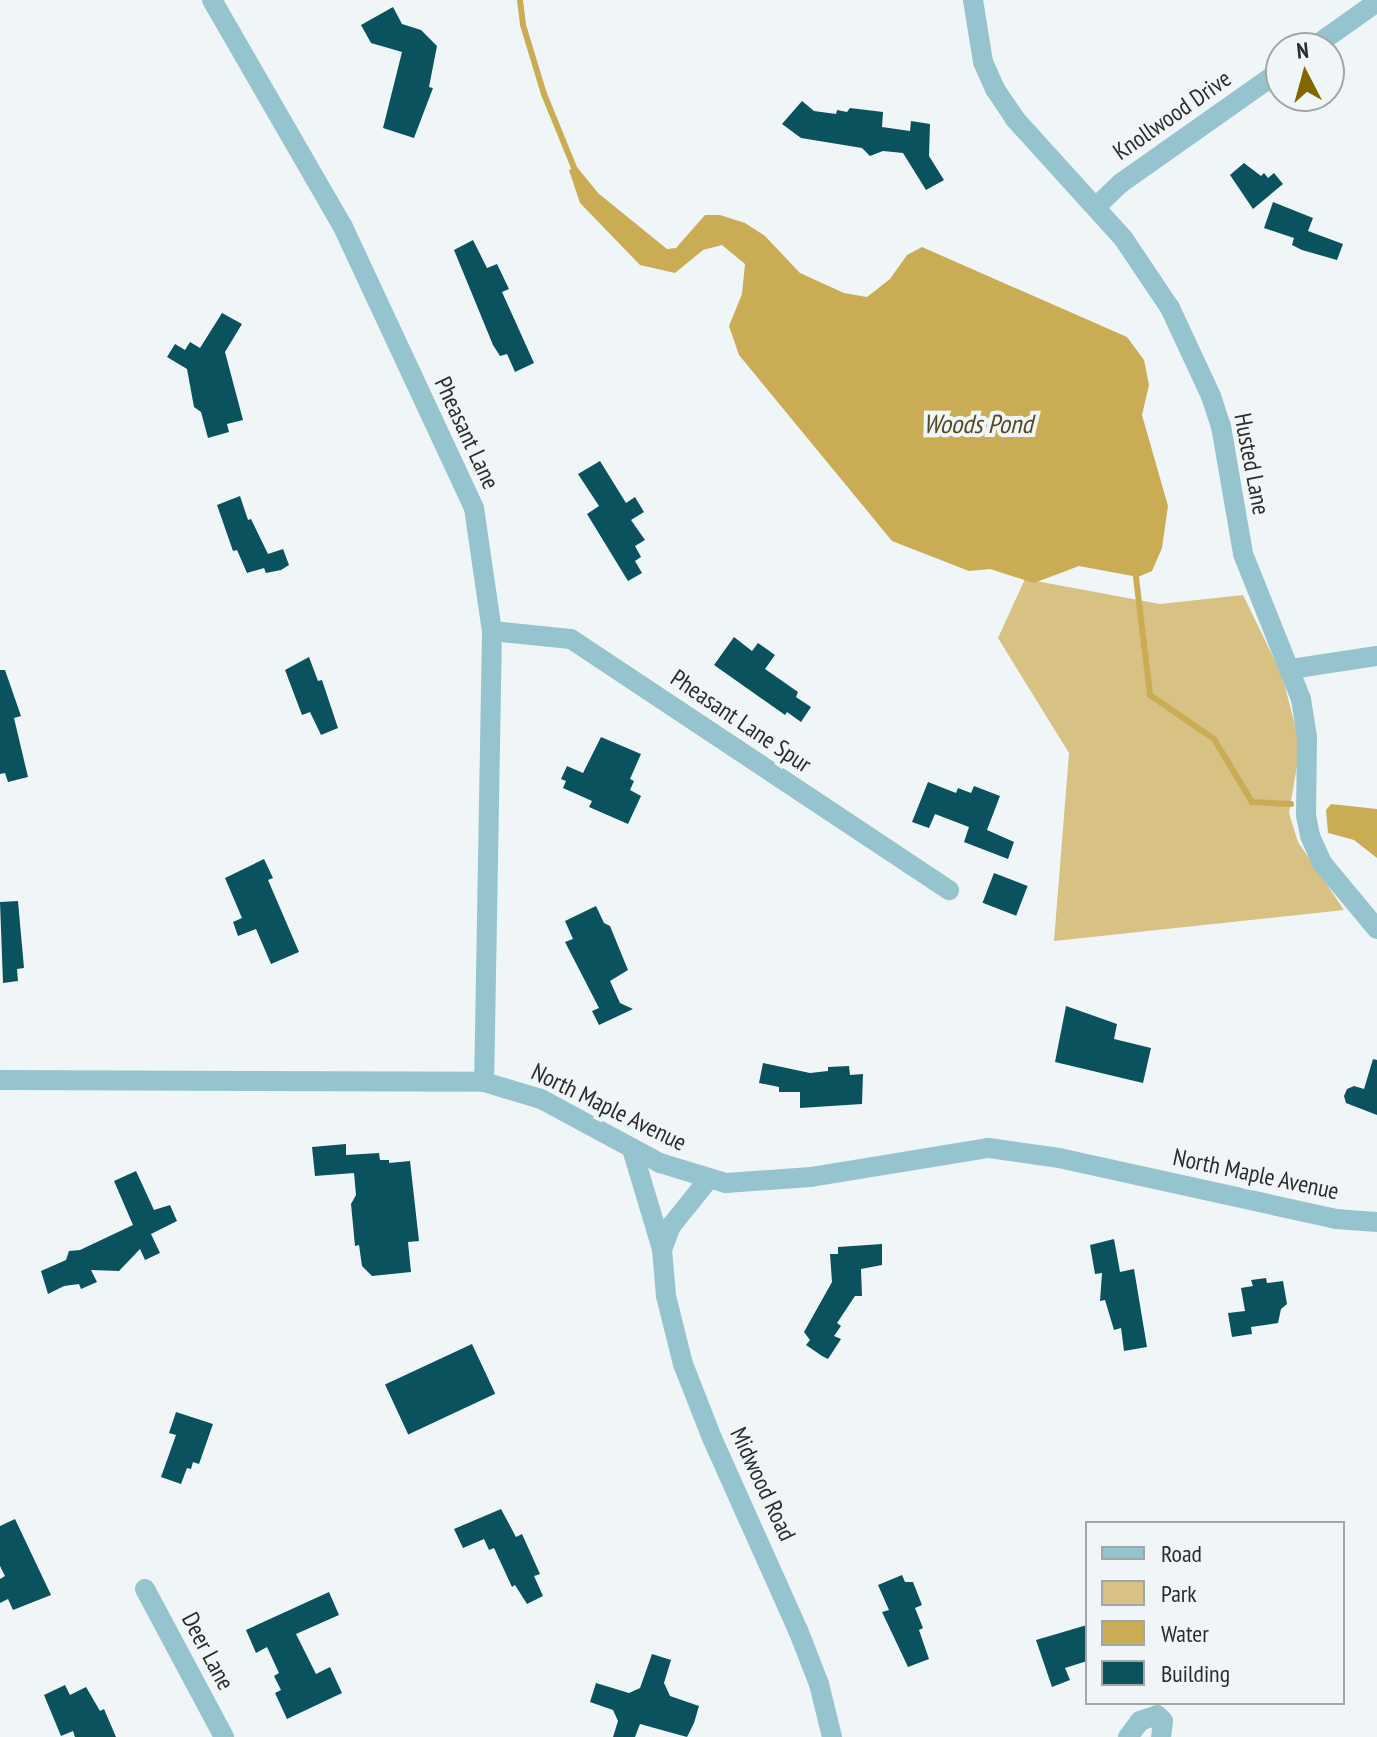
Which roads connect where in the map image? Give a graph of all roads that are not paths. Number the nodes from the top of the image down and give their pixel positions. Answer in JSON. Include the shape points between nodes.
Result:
{"nodes":[{"id":1,"x":212,"y":0,"type":"edge"},
{"id":2,"x":973,"y":0,"type":"edge"},
{"id":3,"x":1377,"y":2,"type":"edge"},
{"id":4,"x":1335,"y":32,"type":"edge"},
{"id":5,"x":1265,"y":81,"type":"edge"},
{"id":6,"x":1097,"y":206,"type":"junction"},
{"id":7,"x":492,"y":631,"type":"junction"},
{"id":8,"x":1377,"y":656,"type":"edge"},
{"id":9,"x":1291,"y":669,"type":"junction"},
{"id":10,"x":949,"y":890,"type":"dead end"},
{"id":11,"x":1377,"y":929,"type":"edge"},
{"id":12,"x":0,"y":1080,"type":"edge"},
{"id":13,"x":484,"y":1082,"type":"junction"},
{"id":14,"x":632,"y":1149,"type":"junction"},
{"id":15,"x":708,"y":1180,"type":"junction"},
{"id":16,"x":1377,"y":1222,"type":"edge"},
{"id":17,"x":662,"y":1249,"type":"junction"},
{"id":18,"x":145,"y":1589,"type":"dead end"},
{"id":19,"x":224,"y":1737,"type":"edge"},
{"id":20,"x":832,"y":1737,"type":"edge"},
{"id":21,"x":1128,"y":1737,"type":"edge"},
{"id":22,"x":1161,"y":1737,"type":"edge"}],
"edges":[{"from":1,"to":7,"type":"street","name":"Pheasant Lane","via":[[343,227],[474,508]]},
{"from":2,"to":6,"type":"street","name":"Husted Lane","via":[[983,62],[995,89],[1015,119]]},
{"from":3,"to":4,"type":"street"},
{"from":5,"to":6,"type":"street","name":"Knollwood Drive","via":[[1121,183]]},
{"from":6,"to":9,"type":"street","name":"Husted Lane","via":[[1170,308],[1211,396],[1243,554]]},
{"from":7,"to":10,"type":"street","name":"Pheasant Lane Spur","via":[[571,639]]},
{"from":7,"to":13,"type":"street","name":"Pheasant Lane"},
{"from":8,"to":9,"type":"street"},
{"from":9,"to":11,"type":"street","name":"Husted Lane","via":[[1307,737],[1310,836],[1322,863]]},
{"from":12,"to":13,"type":"street","name":"North Maple Avenue"},
{"from":13,"to":14,"type":"street","name":"North Maple Avenue","via":[[541,1099]]},
{"from":14,"to":15,"type":"street","name":"North Maple Avenue"},
{"from":14,"to":17,"type":"street","name":"Midwood Road"},
{"from":15,"to":16,"type":"street","name":"North Maple Avenue","via":[[811,1177],[989,1148],[1035,1153],[1336,1219]]},
{"from":15,"to":17,"type":"street","via":[[671,1226]]},
{"from":17,"to":20,"type":"street","name":"Midwood Road","via":[[666,1296],[683,1364],[798,1630]]},
{"from":18,"to":19,"type":"street","name":"Deer Lane"},
{"from":21,"to":22,"type":"street","via":[[1140,1721],[1157,1715],[1163,1721]]}]}
